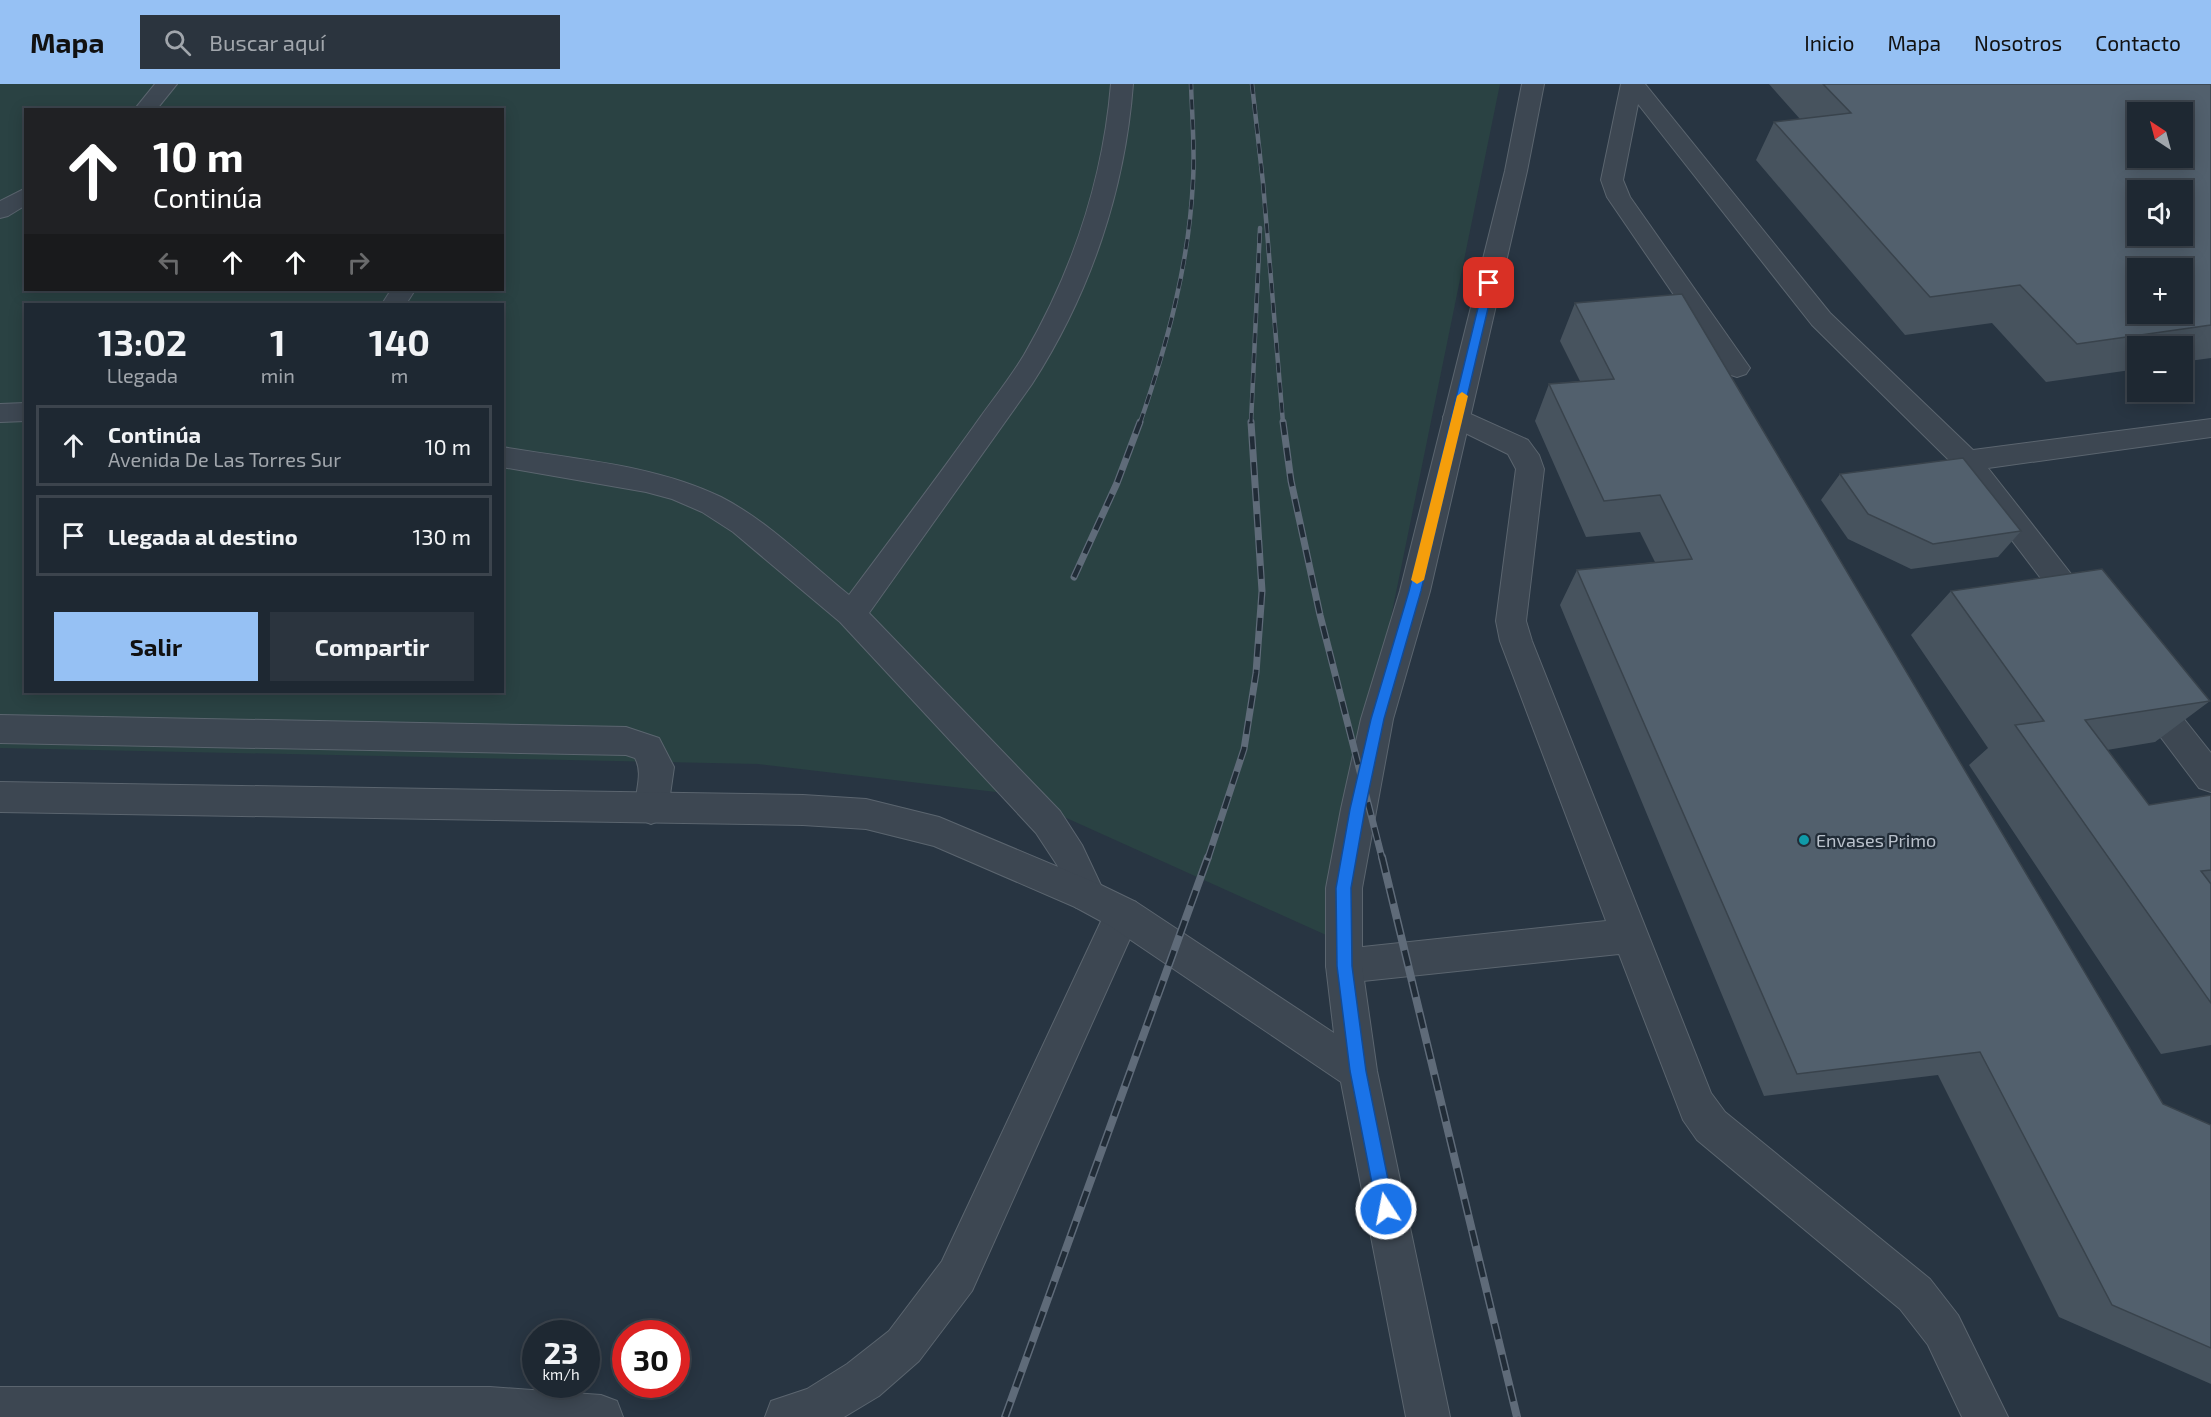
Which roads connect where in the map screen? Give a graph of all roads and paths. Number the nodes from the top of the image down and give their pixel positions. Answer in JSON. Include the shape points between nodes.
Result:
{"nodes":[{"id":1,"x":166,"y":84,"type":"edge"},
{"id":2,"x":1122,"y":84,"type":"edge"},
{"id":3,"x":1533,"y":84,"type":"edge"},
{"id":4,"x":1633,"y":84,"type":"edge"},
{"id":5,"x":146,"y":108,"type":"edge"},
{"id":6,"x":24,"y":196,"type":"edge"},
{"id":7,"x":0,"y":211,"type":"edge"},
{"id":8,"x":1737,"y":368,"type":"dead end"},
{"id":9,"x":24,"y":412,"type":"edge"},
{"id":10,"x":0,"y":413,"type":"edge"},
{"id":11,"x":1457,"y":417,"type":"junction"},
{"id":12,"x":2211,"y":428,"type":"edge"},
{"id":13,"x":504,"y":457,"type":"edge"},
{"id":14,"x":1967,"y":461,"type":"junction"},
{"id":15,"x":852,"y":614,"type":"junction"},
{"id":16,"x":2096,"y":629,"type":"edge"},
{"id":17,"x":2132,"y":676,"type":"edge"},
{"id":18,"x":0,"y":729,"type":"edge"},
{"id":19,"x":2211,"y":778,"type":"edge"},
{"id":20,"x":0,"y":797,"type":"edge"},
{"id":21,"x":651,"y":809,"type":"junction"},
{"id":22,"x":1088,"y":896,"type":"junction"},
{"id":23,"x":1123,"y":914,"type":"junction"},
{"id":24,"x":1630,"y":936,"type":"junction"},
{"id":25,"x":1344,"y":966,"type":"junction"},
{"id":26,"x":1358,"y":1071,"type":"junction"},
{"id":27,"x":0,"y":1409,"type":"edge"},
{"id":28,"x":601,"y":1417,"type":"edge"},
{"id":29,"x":787,"y":1417,"type":"edge"},
{"id":30,"x":1428,"y":1417,"type":"edge"},
{"id":31,"x":1986,"y":1417,"type":"edge"}],
"edges":[{"from":1,"to":5,"type":"street"},
{"from":2,"to":15,"type":"street","via":[[1121,121],[1107,189],[1069,291],[1036,357]]},
{"from":3,"to":11,"type":"street"},
{"from":4,"to":8,"type":"street","via":[[1612,180],[1619,197]]},
{"from":4,"to":14,"type":"street","via":[[1821,319]]},
{"from":6,"to":7,"type":"street"},
{"from":9,"to":10,"type":"street"},
{"from":11,"to":24,"type":"street","via":[[1509,441],[1525,455],[1530,469],[1511,621]]},
{"from":11,"to":25,"type":"street","via":[[1363,781],[1344,888]]},
{"from":12,"to":14,"type":"street"},
{"from":13,"to":15,"type":"street","via":[[646,482],[712,505],[743,524]]},
{"from":14,"to":16,"type":"street"},
{"from":15,"to":22,"type":"street","via":[[1048,822],[1070,856]]},
{"from":17,"to":19,"type":"street"},
{"from":18,"to":21,"type":"street","via":[[626,741],[646,748],[657,767]]},
{"from":20,"to":21,"type":"street"},
{"from":21,"to":22,"type":"street","via":[[866,814],[939,832]]},
{"from":22,"to":23,"type":"street"},
{"from":23,"to":26,"type":"street"},
{"from":23,"to":29,"type":"street","via":[[957,1276],[904,1346],[863,1380],[816,1409]]},
{"from":24,"to":25,"type":"street"},
{"from":24,"to":31,"type":"street","via":[[1697,1106],[1711,1126],[1915,1294],[1943,1330]]},
{"from":25,"to":26,"type":"street"},
{"from":26,"to":30,"type":"street"},
{"from":27,"to":28,"type":"street","via":[[490,1409]]}]}
